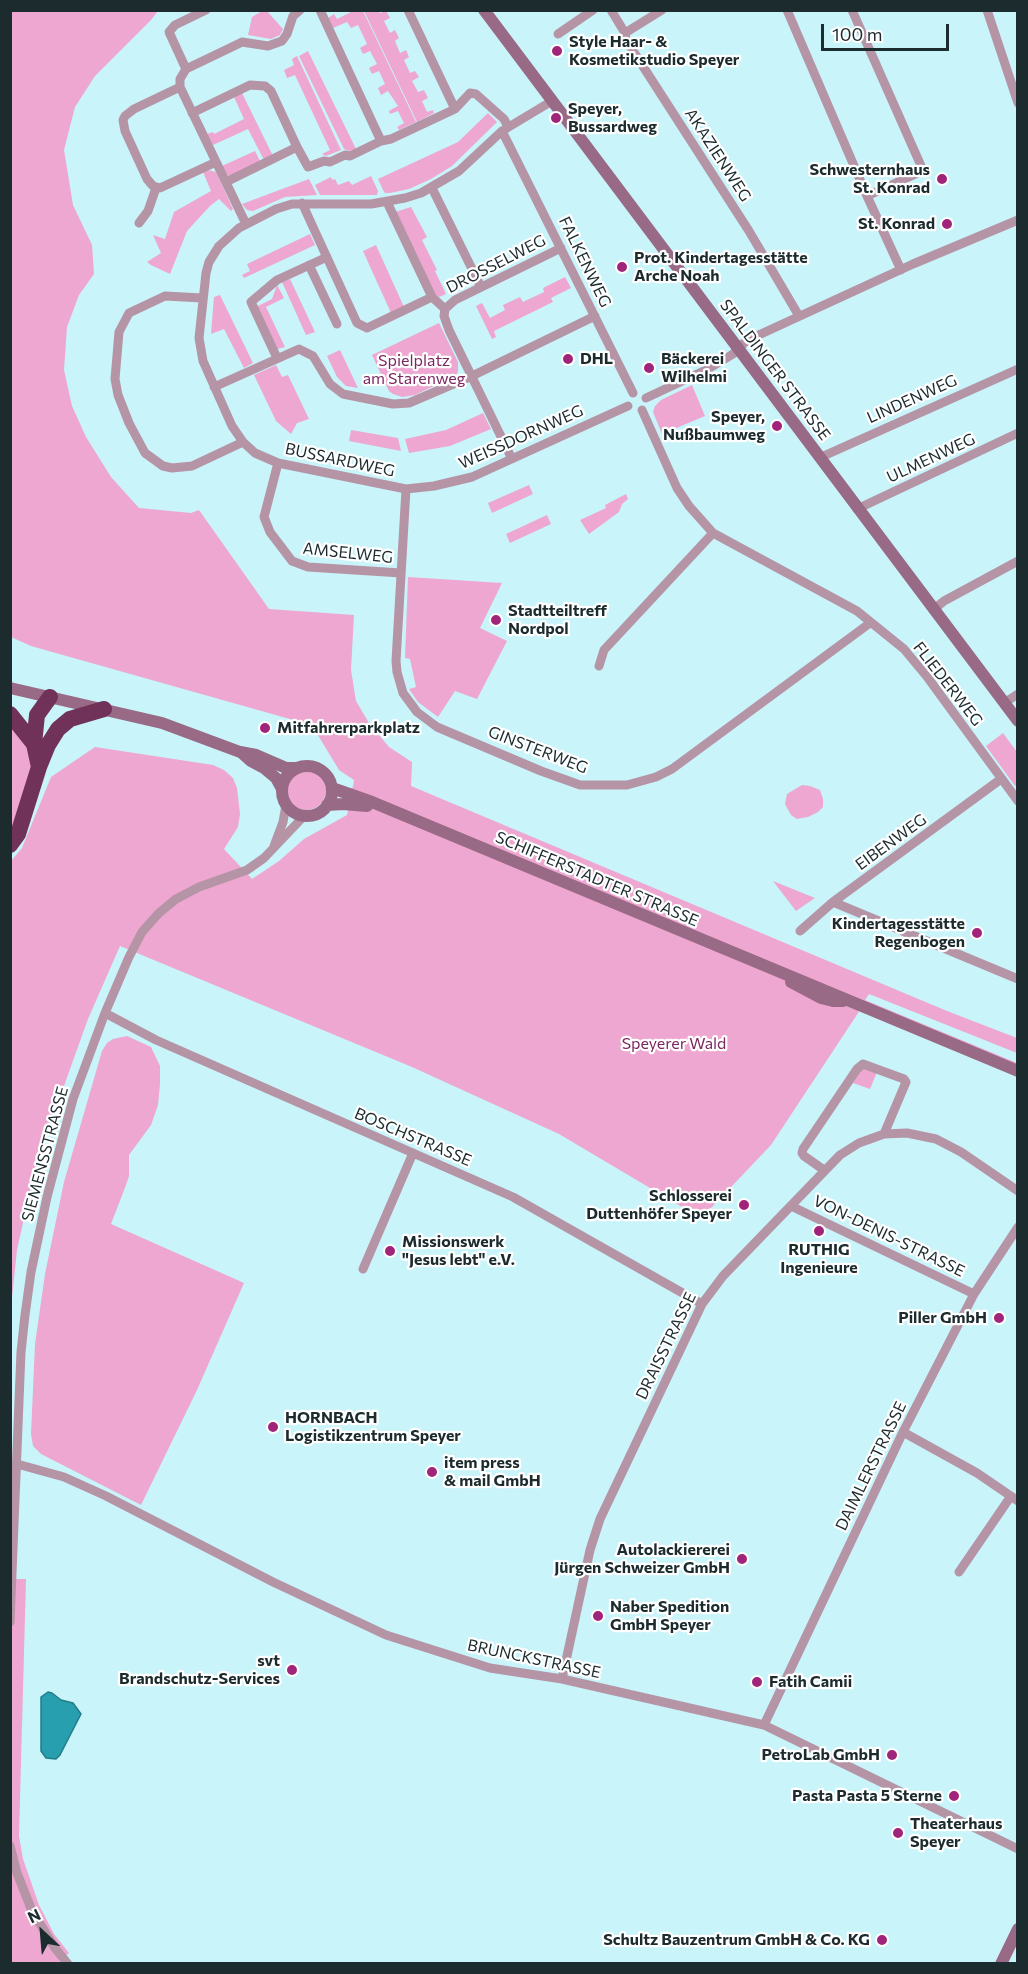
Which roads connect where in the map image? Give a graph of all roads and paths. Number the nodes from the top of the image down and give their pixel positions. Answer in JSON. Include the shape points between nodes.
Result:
{"nodes":[{"id":1,"x":206,"y":10,"type":"edge"},
{"id":2,"x":300,"y":10,"type":"edge"},
{"id":3,"x":320,"y":10,"type":"edge"},
{"id":4,"x":408,"y":10,"type":"edge"},
{"id":5,"x":484,"y":10,"type":"edge"},
{"id":6,"x":593,"y":10,"type":"edge"},
{"id":7,"x":611,"y":10,"type":"edge"},
{"id":8,"x":663,"y":10,"type":"edge"},
{"id":9,"x":787,"y":10,"type":"edge"},
{"id":10,"x":852,"y":10,"type":"edge"},
{"id":11,"x":987,"y":10,"type":"edge"},
{"id":12,"x":625,"y":33,"type":"junction"},
{"id":13,"x":558,"y":34,"type":"dead end"},
{"id":14,"x":186,"y":69,"type":"junction"},
{"id":15,"x":180,"y":87,"type":"junction"},
{"id":16,"x":552,"y":101,"type":"junction"},
{"id":17,"x":1017,"y":103,"type":"edge"},
{"id":18,"x":455,"y":108,"type":"junction"},
{"id":19,"x":192,"y":113,"type":"junction"},
{"id":20,"x":505,"y":129,"type":"junction"},
{"id":21,"x":381,"y":141,"type":"junction"},
{"id":22,"x":297,"y":147,"type":"junction"},
{"id":23,"x":216,"y":162,"type":"junction"},
{"id":24,"x":226,"y":182,"type":"junction"},
{"id":25,"x":156,"y":188,"type":"junction"},
{"id":26,"x":432,"y":188,"type":"junction"},
{"id":27,"x":867,"y":196,"type":"junction"},
{"id":28,"x":387,"y":202,"type":"junction"},
{"id":29,"x":302,"y":203,"type":"junction"},
{"id":30,"x":1017,"y":220,"type":"edge"},
{"id":31,"x":139,"y":223,"type":"dead end"},
{"id":32,"x":246,"y":224,"type":"junction"},
{"id":33,"x":561,"y":248,"type":"junction"},
{"id":34,"x":327,"y":257,"type":"junction"},
{"id":35,"x":309,"y":265,"type":"junction"},
{"id":36,"x":901,"y":270,"type":"junction"},
{"id":37,"x":481,"y":287,"type":"junction"},
{"id":38,"x":432,"y":297,"type":"junction"},
{"id":39,"x":202,"y":298,"type":"junction"},
{"id":40,"x":445,"y":309,"type":"junction"},
{"id":41,"x":594,"y":316,"type":"junction"},
{"id":42,"x":799,"y":316,"type":"junction"},
{"id":43,"x":337,"y":324,"type":"dead end"},
{"id":44,"x":738,"y":349,"type":"junction"},
{"id":45,"x":277,"y":358,"type":"junction"},
{"id":46,"x":1017,"y":369,"type":"edge"},
{"id":47,"x":472,"y":376,"type":"junction"},
{"id":48,"x":214,"y":387,"type":"junction"},
{"id":49,"x":633,"y":393,"type":"junction"},
{"id":50,"x":646,"y":398,"type":"junction"},
{"id":51,"x":628,"y":406,"type":"junction"},
{"id":52,"x":642,"y":410,"type":"junction"},
{"id":53,"x":1017,"y":433,"type":"edge"},
{"id":54,"x":243,"y":442,"type":"junction"},
{"id":55,"x":819,"y":458,"type":"junction"},
{"id":56,"x":512,"y":459,"type":"junction"},
{"id":57,"x":278,"y":463,"type":"junction"},
{"id":58,"x":406,"y":489,"type":"junction"},
{"id":59,"x":857,"y":509,"type":"junction"},
{"id":60,"x":713,"y":533,"type":"junction"},
{"id":61,"x":1017,"y":561,"type":"edge"},
{"id":62,"x":401,"y":573,"type":"junction"},
{"id":63,"x":933,"y":610,"type":"junction"},
{"id":64,"x":870,"y":623,"type":"junction"},
{"id":65,"x":599,"y":666,"type":"dead end"},
{"id":66,"x":10,"y":688,"type":"edge"},
{"id":67,"x":1017,"y":694,"type":"edge"},
{"id":68,"x":50,"y":697,"type":"junction"},
{"id":69,"x":1004,"y":703,"type":"junction"},
{"id":70,"x":104,"y":709,"type":"junction"},
{"id":71,"x":10,"y":714,"type":"edge"},
{"id":72,"x":1017,"y":721,"type":"edge"},
{"id":73,"x":41,"y":744,"type":"junction"},
{"id":74,"x":240,"y":752,"type":"junction"},
{"id":75,"x":297,"y":768,"type":"junction"},
{"id":76,"x":1001,"y":779,"type":"junction"},
{"id":77,"x":332,"y":788,"type":"junction"},
{"id":78,"x":282,"y":789,"type":"junction"},
{"id":79,"x":1017,"y":801,"type":"edge"},
{"id":80,"x":286,"y":805,"type":"junction"},
{"id":81,"x":327,"y":805,"type":"junction"},
{"id":82,"x":304,"y":816,"type":"junction"},
{"id":83,"x":403,"y":816,"type":"junction"},
{"id":84,"x":10,"y":845,"type":"edge"},
{"id":85,"x":272,"y":851,"type":"junction"},
{"id":86,"x":833,"y":902,"type":"junction"},
{"id":87,"x":800,"y":931,"type":"dead end"},
{"id":88,"x":1017,"y":979,"type":"edge"},
{"id":89,"x":105,"y":1013,"type":"junction"},
{"id":90,"x":1017,"y":1071,"type":"edge"},
{"id":91,"x":884,"y":1134,"type":"junction"},
{"id":92,"x":413,"y":1153,"type":"junction"},
{"id":93,"x":824,"y":1170,"type":"junction"},
{"id":94,"x":1017,"y":1191,"type":"edge"},
{"id":95,"x":791,"y":1206,"type":"junction"},
{"id":96,"x":1017,"y":1227,"type":"edge"},
{"id":97,"x":363,"y":1269,"type":"dead end"},
{"id":98,"x":974,"y":1294,"type":"junction"},
{"id":99,"x":702,"y":1304,"type":"junction"},
{"id":100,"x":903,"y":1432,"type":"junction"},
{"id":101,"x":17,"y":1464,"type":"junction"},
{"id":102,"x":1014,"y":1499,"type":"edge"},
{"id":103,"x":959,"y":1572,"type":"dead end"},
{"id":104,"x":10,"y":1622,"type":"edge"},
{"id":105,"x":562,"y":1679,"type":"junction"},
{"id":106,"x":764,"y":1725,"type":"junction"},
{"id":107,"x":10,"y":1846,"type":"edge"},
{"id":108,"x":1017,"y":1849,"type":"edge"},
{"id":109,"x":1017,"y":1929,"type":"edge"},
{"id":110,"x":68,"y":1964,"type":"edge"},
{"id":111,"x":1001,"y":1964,"type":"edge"}],
"edges":[{"from":1,"to":14,"type":"street","via":[[169,32]]},
{"from":2,"to":14,"type":"street","via":[[282,41],[268,46],[242,42]]},
{"from":3,"to":21,"type":"street"},
{"from":4,"to":18,"type":"street"},
{"from":5,"to":16,"type":"main road","name":"SPALDINGER STRASSE"},
{"from":6,"to":13,"type":"street"},
{"from":7,"to":12,"type":"street","name":"AKAZIENWEG"},
{"from":8,"to":12,"type":"street"},
{"from":9,"to":27,"type":"street"},
{"from":10,"to":27,"type":"street","via":[[922,168]]},
{"from":11,"to":17,"type":"street"},
{"from":12,"to":42,"type":"street","name":"AKAZIENWEG"},
{"from":14,"to":15,"type":"street"},
{"from":15,"to":19,"type":"street"},
{"from":15,"to":25,"type":"street","via":[[134,110],[123,120],[147,179]]},
{"from":16,"to":20,"type":"street","name":"BUSSARDWEG"},
{"from":16,"to":44,"type":"main road","name":"SPALDINGER STRASSE"},
{"from":18,"to":20,"type":"street","name":"FALKENWEG","via":[[474,93],[504,119]]},
{"from":18,"to":21,"type":"street","via":[[391,140]]},
{"from":19,"to":22,"type":"street","via":[[250,85],[264,85],[271,91]]},
{"from":19,"to":23,"type":"street"},
{"from":20,"to":26,"type":"street","name":"BUSSARDWEG","via":[[459,171]]},
{"from":20,"to":33,"type":"street","name":"FALKENWEG"},
{"from":21,"to":22,"type":"street","via":[[350,156],[309,167]]},
{"from":22,"to":24,"type":"street"},
{"from":23,"to":24,"type":"street"},
{"from":23,"to":25,"type":"street"},
{"from":24,"to":32,"type":"street"},
{"from":25,"to":31,"type":"street"},
{"from":26,"to":28,"type":"street","name":"BUSSARDWEG"},
{"from":26,"to":37,"type":"street"},
{"from":27,"to":36,"type":"street"},
{"from":28,"to":29,"type":"street","name":"BUSSARDWEG"},
{"from":28,"to":38,"type":"street","name":"DROSSELWEG"},
{"from":29,"to":32,"type":"street","name":"BUSSARDWEG","via":[[283,206]]},
{"from":29,"to":34,"type":"street"},
{"from":30,"to":36,"type":"street"},
{"from":32,"to":39,"type":"street","name":"BUSSARDWEG","via":[[226,238],[209,262]]},
{"from":33,"to":37,"type":"street","name":"DROSSELWEG"},
{"from":33,"to":41,"type":"street","name":"FALKENWEG"},
{"from":34,"to":35,"type":"street"},
{"from":34,"to":38,"type":"street","via":[[357,323],[367,328]]},
{"from":35,"to":43,"type":"street"},
{"from":35,"to":45,"type":"street","via":[[277,280],[250,302]]},
{"from":36,"to":42,"type":"street"},
{"from":37,"to":40,"type":"street","name":"DROSSELWEG"},
{"from":38,"to":40,"type":"street","name":"DROSSELWEG"},
{"from":39,"to":48,"type":"street","name":"BUSSARDWEG","via":[[199,338],[205,368]]},
{"from":39,"to":54,"type":"street","via":[[165,296],[129,313],[119,332],[118,395],[141,447],[163,466],[192,466]]},
{"from":40,"to":47,"type":"street","name":"DROSSELWEG","via":[[446,322]]},
{"from":41,"to":47,"type":"street"},
{"from":41,"to":49,"type":"street","name":"FALKENWEG"},
{"from":42,"to":44,"type":"street"},
{"from":44,"to":50,"type":"street","via":[[708,369]]},
{"from":44,"to":55,"type":"main road","name":"SPALDINGER STRASSE"},
{"from":45,"to":47,"type":"street","via":[[295,350],[305,351],[313,356],[337,391],[393,404],[417,401]]},
{"from":45,"to":48,"type":"street"},
{"from":46,"to":55,"type":"street","name":"LINDENWEG"},
{"from":47,"to":56,"type":"street","name":"DROSSELWEG"},
{"from":48,"to":54,"type":"street","name":"BUSSARDWEG"},
{"from":49,"to":50,"type":"street","via":[[640,392]]},
{"from":49,"to":51,"type":"street"},
{"from":50,"to":52,"type":"street"},
{"from":51,"to":52,"type":"street","via":[[633,411]]},
{"from":51,"to":56,"type":"street","name":"WEISSDORNWEG"},
{"from":52,"to":60,"type":"street","name":"FLIEDERWEG","via":[[677,488]]},
{"from":53,"to":59,"type":"street","name":"ULMENWEG"},
{"from":54,"to":57,"type":"street","name":"BUSSARDWEG","via":[[255,453]]},
{"from":55,"to":59,"type":"main road","name":"SPALDINGER STRASSE"},
{"from":56,"to":58,"type":"street","name":"WEISSDORNWEG","via":[[455,482]]},
{"from":57,"to":58,"type":"street","name":"BUSSARDWEG"},
{"from":57,"to":62,"type":"street","name":"AMSELWEG","via":[[264,517],[292,561],[308,567]]},
{"from":58,"to":62,"type":"street","name":"GINSTERWEG"},
{"from":59,"to":63,"type":"main road","name":"SPALDINGER STRASSE"},
{"from":60,"to":64,"type":"street","name":"FLIEDERWEG","via":[[856,611]]},
{"from":60,"to":65,"type":"street","via":[[604,650]]},
{"from":61,"to":63,"type":"street"},
{"from":62,"to":64,"type":"street","name":"GINSTERWEG","via":[[397,672],[403,693],[417,712],[436,727],[580,785],[635,784],[672,769]]},
{"from":63,"to":69,"type":"main road","name":"SPALDINGER STRASSE"},
{"from":64,"to":76,"type":"street","name":"FLIEDERWEG","via":[[904,649]]},
{"from":66,"to":68,"type":"main road"},
{"from":67,"to":69,"type":"street"},
{"from":68,"to":70,"type":"main road"},
{"from":68,"to":73,"type":"highway","via":[[37,715]]},
{"from":69,"to":72,"type":"main road","name":"SPALDINGER STRASSE"},
{"from":70,"to":73,"type":"highway","via":[[70,719]]},
{"from":70,"to":74,"type":"main road","via":[[162,723]]},
{"from":71,"to":73,"type":"highway"},
{"from":73,"to":84,"type":"highway","via":[[39,767],[18,834]]},
{"from":74,"to":75,"type":"main road"},
{"from":74,"to":78,"type":"main road","via":[[276,778]]},
{"from":75,"to":77,"type":"main road","via":[[318,769],[328,777]]},
{"from":75,"to":78,"type":"main road","via":[[286,776]]},
{"from":76,"to":79,"type":"street","name":"FLIEDERWEG"},
{"from":76,"to":86,"type":"street","name":"EIBENWEG"},
{"from":77,"to":81,"type":"main road"},
{"from":77,"to":83,"type":"main road","name":"SCHIFFERSTADTER STRASSE"},
{"from":78,"to":80,"type":"main road"},
{"from":80,"to":82,"type":"main road"},
{"from":80,"to":85,"type":"street"},
{"from":81,"to":82,"type":"main road","via":[[318,813]]},
{"from":81,"to":83,"type":"main road","name":"SCHIFFERSTADTER STRASSE","via":[[365,805]]},
{"from":82,"to":85,"type":"street","name":"SIEMENSSTRASSE"},
{"from":83,"to":90,"type":"main road","name":"SCHIFFERSTADTER STRASSE"},
{"from":85,"to":89,"type":"street","name":"SIEMENSSTRASSE","via":[[247,870],[176,899],[159,914],[142,933]]},
{"from":86,"to":87,"type":"street","name":"EIBENWEG"},
{"from":86,"to":88,"type":"street"},
{"from":89,"to":92,"type":"street","name":"BOSCHSTRASSE","via":[[165,1044]]},
{"from":89,"to":101,"type":"street","name":"SIEMENSSTRASSE","via":[[60,1142],[31,1272],[21,1352]]},
{"from":91,"to":93,"type":"street","name":"DRAISSTRASSE","via":[[849,1148]]},
{"from":91,"to":93,"type":"street","via":[[907,1085],[895,1075],[863,1064],[803,1149],[804,1156]]},
{"from":91,"to":94,"type":"street","name":"DRAISSTRASSE","via":[[907,1133],[936,1139]]},
{"from":92,"to":97,"type":"street"},
{"from":92,"to":99,"type":"street","name":"BOSCHSTRASSE","via":[[523,1202]]},
{"from":93,"to":95,"type":"street","name":"DRAISSTRASSE"},
{"from":95,"to":98,"type":"street","name":"VON-DENIS-STRASSE"},
{"from":95,"to":99,"type":"street","name":"DRAISSTRASSE","via":[[723,1276]]},
{"from":96,"to":98,"type":"street","name":"DAIMLERSTRASSE"},
{"from":98,"to":100,"type":"street","name":"DAIMLERSTRASSE"},
{"from":99,"to":105,"type":"street","name":"DRAISSTRASSE","via":[[600,1518]]},
{"from":100,"to":102,"type":"street","via":[[977,1473]]},
{"from":100,"to":106,"type":"street","name":"DAIMLERSTRASSE"},
{"from":101,"to":104,"type":"street","name":"SIEMENSSTRASSE"},
{"from":101,"to":105,"type":"street","name":"BRUNCKSTRASSE","via":[[64,1477],[106,1496],[386,1635],[490,1668]]},
{"from":102,"to":103,"type":"street"},
{"from":105,"to":106,"type":"street","name":"BRUNCKSTRASSE"},
{"from":106,"to":108,"type":"street","name":"BRUNCKSTRASSE"},
{"from":107,"to":110,"type":"street","via":[[32,1911]]},
{"from":109,"to":111,"type":"main road"}]}
